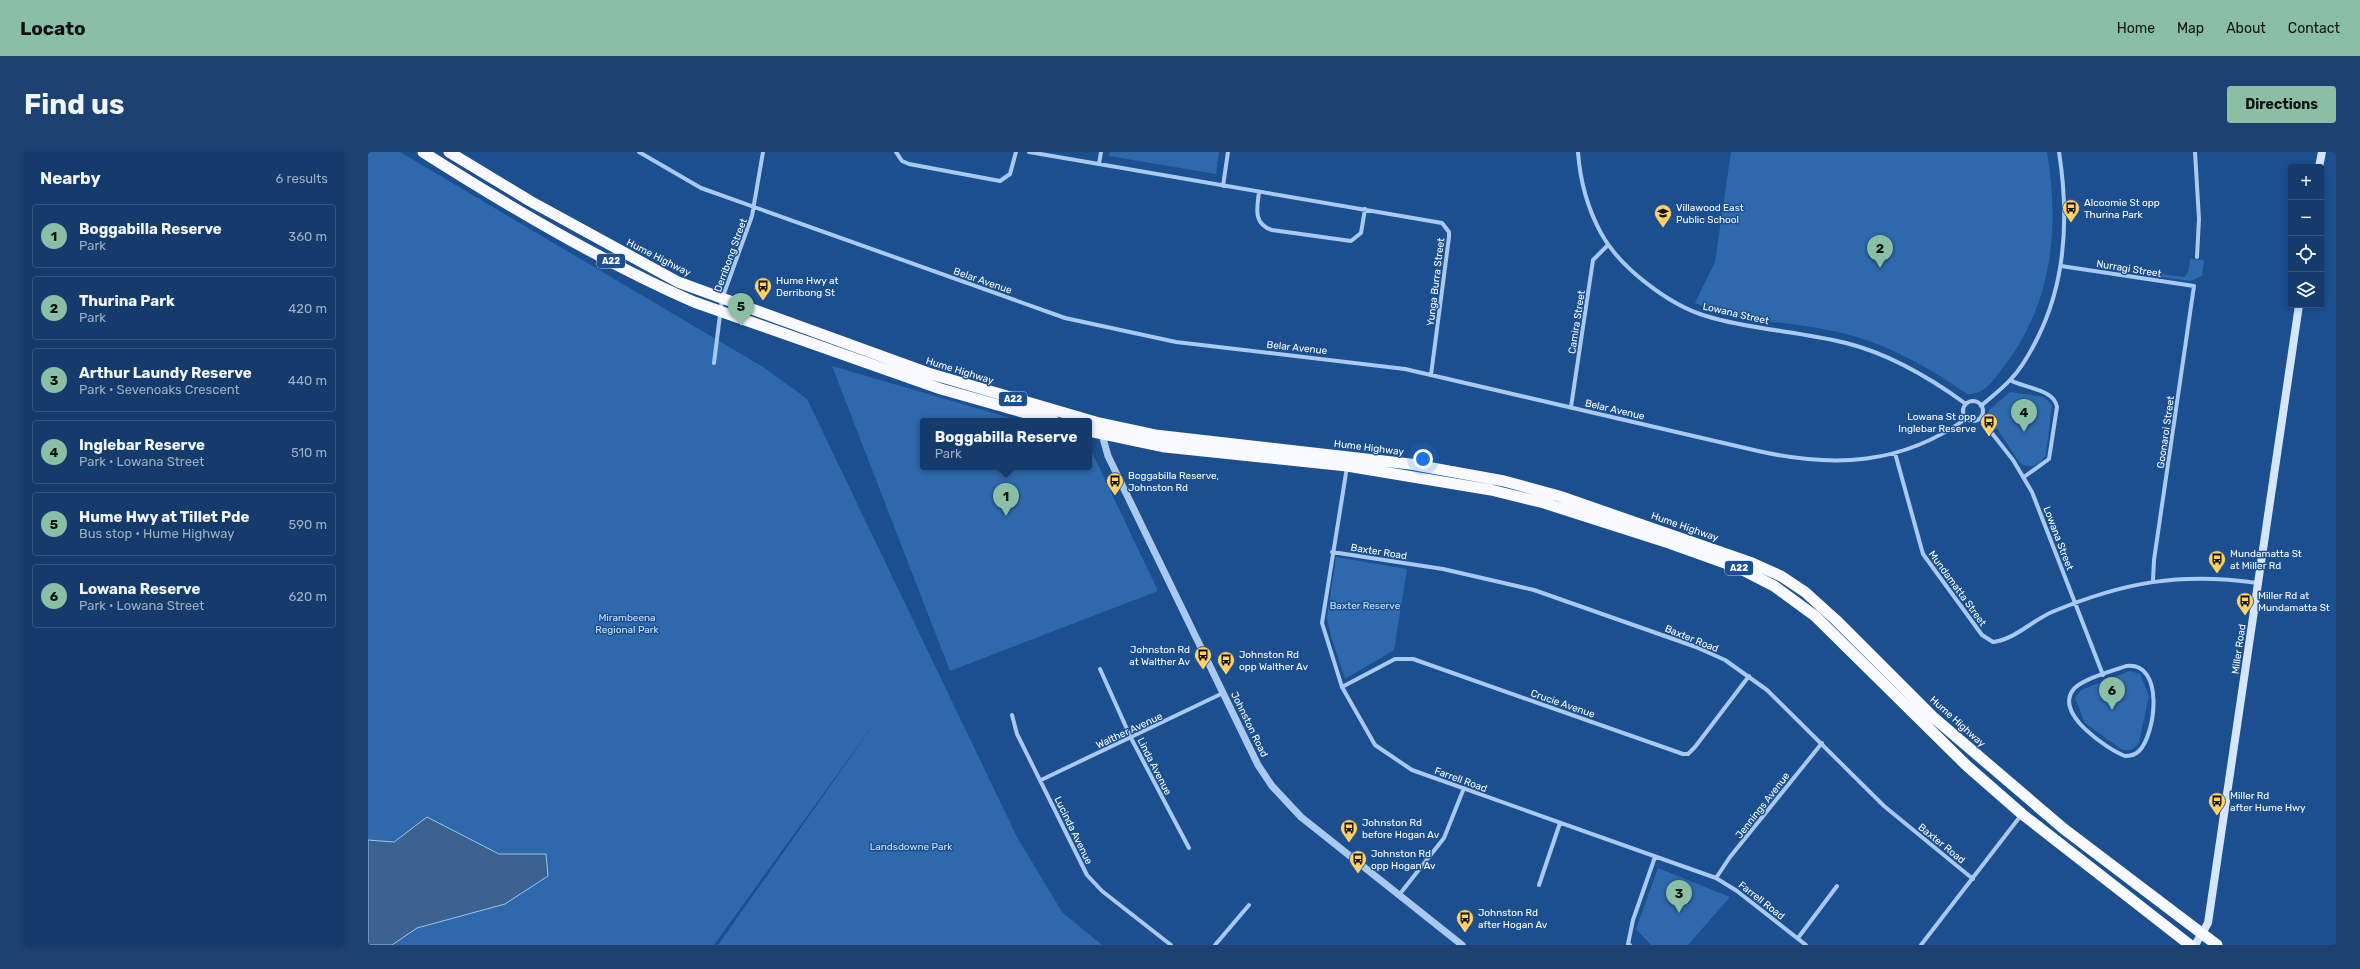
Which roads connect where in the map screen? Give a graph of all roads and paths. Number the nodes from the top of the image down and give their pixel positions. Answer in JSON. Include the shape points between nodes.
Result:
{"nodes":[{"id":1,"x":423,"y":152,"type":"edge"},
{"id":2,"x":449,"y":152,"type":"edge"},
{"id":3,"x":640,"y":152,"type":"edge"},
{"id":4,"x":763,"y":152,"type":"edge"},
{"id":5,"x":896,"y":152,"type":"edge"},
{"id":6,"x":1016,"y":152,"type":"edge"},
{"id":7,"x":1029,"y":152,"type":"edge"},
{"id":8,"x":1102,"y":152,"type":"edge"},
{"id":9,"x":1228,"y":152,"type":"edge"},
{"id":10,"x":1578,"y":152,"type":"edge"},
{"id":11,"x":2059,"y":152,"type":"edge"},
{"id":12,"x":2195,"y":152,"type":"edge"},
{"id":13,"x":2322,"y":152,"type":"edge"},
{"id":14,"x":1100,"y":164,"type":"junction"},
{"id":15,"x":2320,"y":164,"type":"edge"},
{"id":16,"x":1223,"y":186,"type":"junction"},
{"id":17,"x":1259,"y":192,"type":"junction"},
{"id":18,"x":754,"y":207,"type":"junction"},
{"id":19,"x":1365,"y":210,"type":"junction"},
{"id":20,"x":1608,"y":245,"type":"junction"},
{"id":21,"x":2197,"y":257,"type":"dead end"},
{"id":22,"x":2061,"y":266,"type":"junction"},
{"id":23,"x":2194,"y":286,"type":"joint"},
{"id":24,"x":722,"y":299,"type":"junction"},
{"id":25,"x":2299,"y":308,"type":"edge"},
{"id":26,"x":720,"y":311,"type":"junction"},
{"id":27,"x":714,"y":363,"type":"dead end"},
{"id":28,"x":1431,"y":375,"type":"junction"},
{"id":29,"x":2010,"y":380,"type":"junction"},
{"id":30,"x":1966,"y":404,"type":"junction"},
{"id":31,"x":1981,"y":406,"type":"junction"},
{"id":32,"x":1571,"y":407,"type":"junction"},
{"id":33,"x":1043,"y":418,"type":"edge"},
{"id":34,"x":1069,"y":418,"type":"edge"},
{"id":35,"x":1967,"y":418,"type":"junction"},
{"id":36,"x":1980,"y":418,"type":"junction"},
{"id":37,"x":1092,"y":425,"type":"edge"},
{"id":38,"x":1100,"y":428,"type":"junction"},
{"id":39,"x":1092,"y":430,"type":"edge"},
{"id":40,"x":1895,"y":453,"type":"junction"},
{"id":41,"x":1347,"y":466,"type":"junction"},
{"id":42,"x":2024,"y":477,"type":"junction"},
{"id":43,"x":1332,"y":552,"type":"junction"},
{"id":44,"x":2153,"y":580,"type":"junction"},
{"id":45,"x":2258,"y":583,"type":"junction"},
{"id":46,"x":2076,"y":603,"type":"junction"},
{"id":47,"x":1100,"y":669,"type":"dead end"},
{"id":48,"x":2103,"y":675,"type":"junction"},
{"id":49,"x":1749,"y":676,"type":"junction"},
{"id":50,"x":1342,"y":688,"type":"junction"},
{"id":51,"x":1224,"y":693,"type":"junction"},
{"id":52,"x":1012,"y":715,"type":"dead end"},
{"id":53,"x":1131,"y":738,"type":"junction"},
{"id":54,"x":1822,"y":744,"type":"junction"},
{"id":55,"x":1041,"y":780,"type":"junction"},
{"id":56,"x":1464,"y":788,"type":"junction"},
{"id":57,"x":2022,"y":814,"type":"junction"},
{"id":58,"x":1560,"y":823,"type":"junction"},
{"id":59,"x":1189,"y":848,"type":"dead end"},
{"id":60,"x":1655,"y":857,"type":"junction"},
{"id":61,"x":1716,"y":878,"type":"junction"},
{"id":62,"x":1972,"y":879,"type":"junction"},
{"id":63,"x":1539,"y":886,"type":"dead end"},
{"id":64,"x":1838,"y":886,"type":"dead end"},
{"id":65,"x":1399,"y":895,"type":"junction"},
{"id":66,"x":1249,"y":905,"type":"dead end"},
{"id":67,"x":2202,"y":935,"type":"junction"},
{"id":68,"x":1798,"y":938,"type":"junction"},
{"id":69,"x":1171,"y":945,"type":"edge"},
{"id":70,"x":1216,"y":945,"type":"edge"},
{"id":71,"x":1462,"y":945,"type":"edge"},
{"id":72,"x":1630,"y":945,"type":"edge"},
{"id":73,"x":1806,"y":945,"type":"edge"},
{"id":74,"x":1921,"y":945,"type":"edge"},
{"id":75,"x":2190,"y":945,"type":"edge"},
{"id":76,"x":2195,"y":945,"type":"edge"},
{"id":77,"x":2217,"y":945,"type":"edge"}],
"edges":[{"from":1,"to":26,"type":"highway","number":"A22","via":[[608,259],[668,290]]},
{"from":2,"to":24,"type":"highway","name":"Hume Highway","number":"A22","via":[[530,201],[640,262],[678,282]]},
{"from":3,"to":18,"type":"street","name":"Belar Avenue","via":[[686,181]]},
{"from":4,"to":18,"type":"street","name":"Derribong Street"},
{"from":5,"to":6,"type":"street","via":[[902,161],[908,164],[1000,181],[1010,174]]},
{"from":7,"to":14,"type":"street","name":"Yunga Burra Street"},
{"from":8,"to":14,"type":"street"},
{"from":9,"to":16,"type":"street"},
{"from":10,"to":20,"type":"street","name":"Lowana Street","via":[[1586,196]]},
{"from":11,"to":22,"type":"street","via":[[2064,200]]},
{"from":12,"to":21,"type":"street","via":[[2199,219]]},
{"from":13,"to":15,"type":"main road"},
{"from":14,"to":16,"type":"street","name":"Yunga Burra Street"},
{"from":16,"to":17,"type":"street","name":"Yunga Burra Street"},
{"from":17,"to":19,"type":"street","name":"Yunga Burra Street"},
{"from":17,"to":19,"type":"street","via":[[1257,218],[1262,225],[1272,230],[1351,241],[1361,233]]},
{"from":18,"to":24,"type":"street","name":"Derribong Street"},
{"from":18,"to":28,"type":"street","name":"Belar Avenue","via":[[1065,318],[1176,342],[1383,365]]},
{"from":19,"to":28,"type":"street","name":"Yunga Burra Street","via":[[1436,221],[1442,223],[1449,232]]},
{"from":20,"to":30,"type":"street","name":"Lowana Street","via":[[1656,291],[1688,309],[1722,320],[1845,343],[1869,350],[1914,370]]},
{"from":20,"to":32,"type":"street","name":"Camira Street","via":[[1593,260]]},
{"from":22,"to":23,"type":"street","name":"Nurragi Street"},
{"from":22,"to":29,"type":"street","via":[[2053,304],[2044,325]]},
{"from":23,"to":44,"type":"street","name":"Goonaroi Street"},
{"from":24,"to":26,"type":"street","name":"Derribong Street"},
{"from":24,"to":34,"type":"highway","name":"Hume Highway","number":"A22","via":[[928,373]]},
{"from":25,"to":45,"type":"main road","name":"Miller Road"},
{"from":26,"to":27,"type":"street","name":"Derribong Street"},
{"from":26,"to":33,"type":"highway","number":"A22","via":[[941,389]]},
{"from":28,"to":32,"type":"street","name":"Belar Avenue"},
{"from":29,"to":31,"type":"street"},
{"from":29,"to":42,"type":"street","via":[[2050,395],[2056,402],[2050,456],[2046,462]]},
{"from":30,"to":31,"type":"street","via":[[1974,401]]},
{"from":30,"to":35,"type":"street","via":[[1963,411]]},
{"from":31,"to":36,"type":"street","via":[[1983,413]]},
{"from":32,"to":40,"type":"street","name":"Belar Avenue","via":[[1758,452],[1808,461],[1853,460]]},
{"from":35,"to":36,"type":"street","via":[[1974,421]]},
{"from":35,"to":40,"type":"street","name":"Belar Avenue","via":[[1931,441]]},
{"from":36,"to":42,"type":"street","name":"Lowana Street"},
{"from":37,"to":38,"type":"highway","name":"Hume Highway","number":"A22"},
{"from":38,"to":39,"type":"highway","name":"Hume Highway","number":"A22"},
{"from":38,"to":41,"type":"highway","name":"Hume Highway","number":"A22","via":[[1165,447]]},
{"from":38,"to":51,"type":"street","name":"Johnston Road","via":[[1108,456]]},
{"from":38,"to":67,"type":"highway","name":"Hume Highway","number":"A22","via":[[1459,471],[1559,496],[1723,552],[1766,570],[1805,592],[1822,606],[1933,717],[2064,829]]},
{"from":40,"to":46,"type":"street","name":"Mundamatta Street","via":[[1923,554],[1987,639],[1999,642],[2051,612]]},
{"from":41,"to":43,"type":"street","name":"Farrell Road"},
{"from":41,"to":57,"type":"highway","name":"Hume Highway","number":"A22","via":[[1450,482],[1544,503],[1739,568],[1793,599],[1815,616],[1936,737]]},
{"from":42,"to":46,"type":"street","name":"Lowana Street","via":[[2039,508]]},
{"from":43,"to":49,"type":"street","name":"Baxter Road","via":[[1443,569],[1534,590],[1696,647],[1725,660]]},
{"from":43,"to":50,"type":"street","name":"Farrell Road","via":[[1322,623]]},
{"from":44,"to":45,"type":"street","name":"Mundamatta Street","via":[[2211,579]]},
{"from":44,"to":46,"type":"street","name":"Mundamatta Street","via":[[2114,589]]},
{"from":45,"to":67,"type":"main road","name":"Miller Road","via":[[2208,924]]},
{"from":46,"to":48,"type":"street","name":"Lowana Street"},
{"from":47,"to":53,"type":"street","name":"Linda Avenue"},
{"from":48,"to":48,"type":"street","via":[[2132,666],[2141,668],[2148,677],[2154,697],[2148,733],[2142,747],[2132,756],[2118,754],[2083,728],[2075,717],[2070,701],[2073,690]]},
{"from":49,"to":50,"type":"street","name":"Crucie Avenue","via":[[1688,754],[1413,659],[1395,659]]},
{"from":49,"to":54,"type":"street","name":"Baxter Road","via":[[1782,704]]},
{"from":50,"to":56,"type":"street","name":"Farrell Road","via":[[1375,745],[1412,770]]},
{"from":51,"to":53,"type":"street","name":"Walther Avenue"},
{"from":51,"to":65,"type":"street","name":"Johnston Road","via":[[1258,765],[1284,801]]},
{"from":52,"to":55,"type":"street","name":"Lucinda Avenue","via":[[1017,734]]},
{"from":53,"to":55,"type":"street","name":"Walther Avenue"},
{"from":53,"to":59,"type":"street","name":"Linda Avenue"},
{"from":54,"to":61,"type":"street","name":"Jennings Avenue"},
{"from":54,"to":62,"type":"street","name":"Baxter Road","via":[[1884,806]]},
{"from":55,"to":69,"type":"street","name":"Lucinda Avenue","via":[[1087,875],[1102,891]]},
{"from":56,"to":58,"type":"street","name":"Farrell Road"},
{"from":56,"to":65,"type":"street","via":[[1444,838]]},
{"from":57,"to":62,"type":"street"},
{"from":57,"to":75,"type":"highway","name":"Hume Highway","number":"A22"},
{"from":58,"to":60,"type":"street","name":"Farrell Road"},
{"from":58,"to":63,"type":"street"},
{"from":60,"to":61,"type":"street","name":"Farrell Road"},
{"from":60,"to":72,"type":"street","via":[[1632,920],[1628,944]]},
{"from":61,"to":68,"type":"street","name":"Farrell Road"},
{"from":62,"to":74,"type":"street"},
{"from":64,"to":68,"type":"street"},
{"from":65,"to":71,"type":"street","name":"Johnston Road"},
{"from":66,"to":70,"type":"street"},
{"from":67,"to":76,"type":"main road","name":"Miller Road"},
{"from":67,"to":77,"type":"highway","name":"Hume Highway","number":"A22"},
{"from":68,"to":73,"type":"street","name":"Farrell Road"}]}
